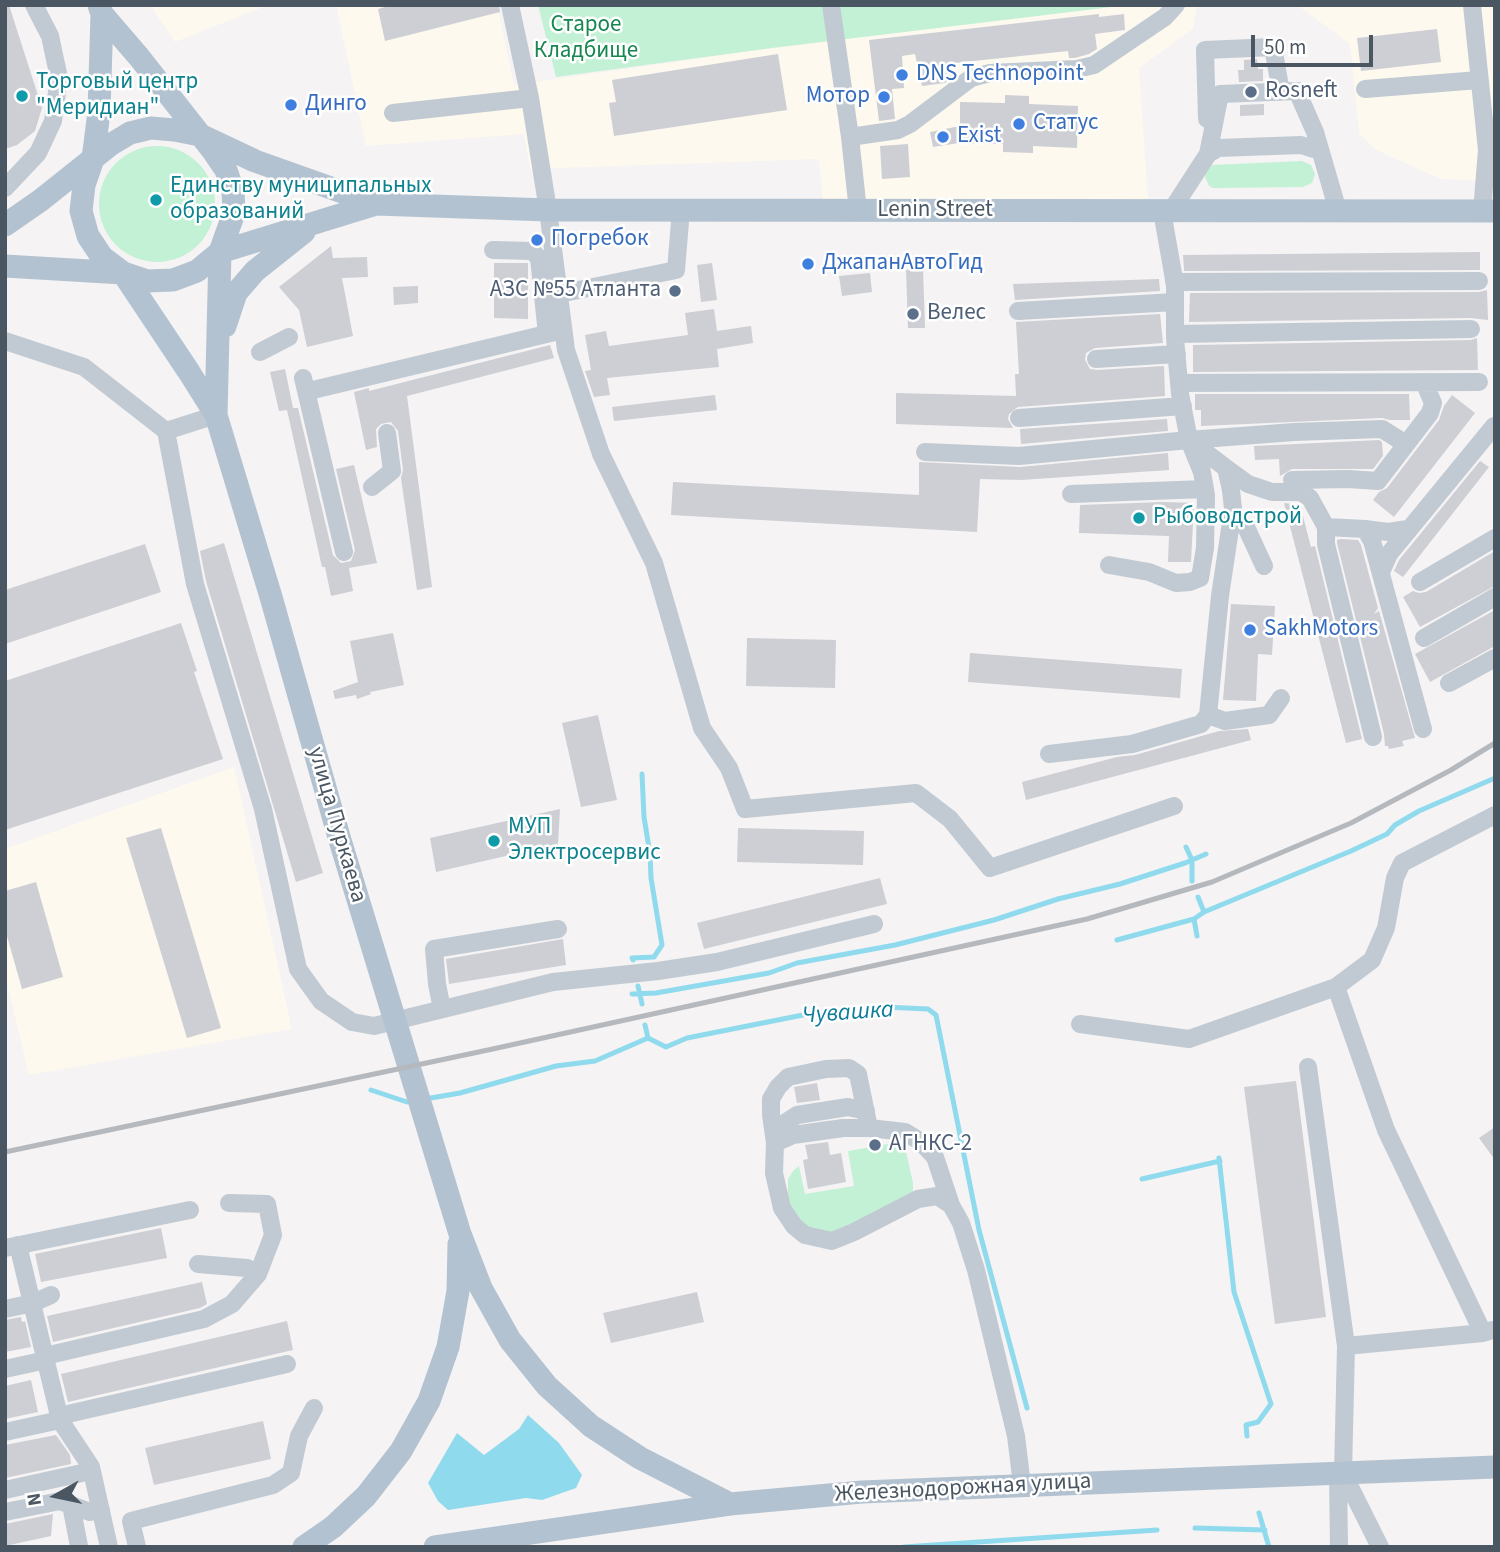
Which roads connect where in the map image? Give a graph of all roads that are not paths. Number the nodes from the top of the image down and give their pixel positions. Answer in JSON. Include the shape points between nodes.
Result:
{"nodes":[{"id":1,"x":34,"y":5,"type":"edge"},
{"id":2,"x":510,"y":5,"type":"edge"},
{"id":3,"x":831,"y":5,"type":"edge"},
{"id":4,"x":1176,"y":5,"type":"edge"},
{"id":5,"x":1472,"y":5,"type":"edge"},
{"id":6,"x":101,"y":10,"type":"edge"},
{"id":7,"x":1479,"y":80,"type":"junction"},
{"id":8,"x":1365,"y":89,"type":"dead end"},
{"id":9,"x":1281,"y":92,"type":"junction"},
{"id":10,"x":530,"y":98,"type":"junction"},
{"id":11,"x":393,"y":113,"type":"dead end"},
{"id":12,"x":200,"y":135,"type":"junction"},
{"id":13,"x":850,"y":137,"type":"junction"},
{"id":14,"x":1320,"y":150,"type":"junction"},
{"id":15,"x":1491,"y":150,"type":"edge"},
{"id":16,"x":1208,"y":154,"type":"junction"},
{"id":17,"x":93,"y":159,"type":"junction"},
{"id":18,"x":5,"y":188,"type":"edge"},
{"id":19,"x":376,"y":204,"type":"junction"},
{"id":20,"x":548,"y":210,"type":"junction"},
{"id":21,"x":681,"y":210,"type":"junction"},
{"id":22,"x":858,"y":211,"type":"junction"},
{"id":23,"x":1166,"y":211,"type":"junction"},
{"id":24,"x":1338,"y":211,"type":"junction"},
{"id":25,"x":1489,"y":211,"type":"edge"},
{"id":26,"x":5,"y":225,"type":"edge"},
{"id":27,"x":314,"y":225,"type":"junction"},
{"id":28,"x":493,"y":250,"type":"dead end"},
{"id":29,"x":220,"y":252,"type":"junction"},
{"id":30,"x":5,"y":266,"type":"edge"},
{"id":31,"x":123,"y":273,"type":"junction"},
{"id":32,"x":1479,"y":281,"type":"dead end"},
{"id":33,"x":1174,"y":282,"type":"junction"},
{"id":34,"x":559,"y":294,"type":"junction"},
{"id":35,"x":1175,"y":302,"type":"junction"},
{"id":36,"x":1018,"y":311,"type":"dead end"},
{"id":37,"x":1471,"y":329,"type":"dead end"},
{"id":38,"x":555,"y":332,"type":"junction"},
{"id":39,"x":1176,"y":334,"type":"junction"},
{"id":40,"x":289,"y":337,"type":"dead end"},
{"id":41,"x":5,"y":341,"type":"edge"},
{"id":42,"x":260,"y":352,"type":"dead end"},
{"id":43,"x":1177,"y":354,"type":"junction"},
{"id":44,"x":1096,"y":359,"type":"dead end"},
{"id":45,"x":217,"y":377,"type":"junction"},
{"id":46,"x":1424,"y":382,"type":"junction"},
{"id":47,"x":1479,"y":382,"type":"dead end"},
{"id":48,"x":1180,"y":383,"type":"junction"},
{"id":49,"x":1183,"y":406,"type":"junction"},
{"id":50,"x":1495,"y":414,"type":"edge"},
{"id":51,"x":216,"y":415,"type":"junction"},
{"id":52,"x":1019,"y":418,"type":"dead end"},
{"id":53,"x":1494,"y":426,"type":"edge"},
{"id":54,"x":166,"y":431,"type":"junction"},
{"id":55,"x":387,"y":433,"type":"dead end"},
{"id":56,"x":1189,"y":440,"type":"junction"},
{"id":57,"x":1406,"y":444,"type":"junction"},
{"id":58,"x":925,"y":452,"type":"dead end"},
{"id":59,"x":1226,"y":468,"type":"junction"},
{"id":60,"x":1292,"y":480,"type":"dead end"},
{"id":61,"x":372,"y":487,"type":"dead end"},
{"id":62,"x":1205,"y":489,"type":"junction"},
{"id":63,"x":1071,"y":494,"type":"dead end"},
{"id":64,"x":1232,"y":517,"type":"junction"},
{"id":65,"x":1326,"y":527,"type":"junction"},
{"id":66,"x":1365,"y":529,"type":"junction"},
{"id":67,"x":1408,"y":529,"type":"junction"},
{"id":68,"x":1495,"y":538,"type":"edge"},
{"id":69,"x":344,"y":552,"type":"dead end"},
{"id":70,"x":1109,"y":565,"type":"dead end"},
{"id":71,"x":1264,"y":566,"type":"dead end"},
{"id":72,"x":1381,"y":572,"type":"junction"},
{"id":73,"x":1420,"y":582,"type":"dead end"},
{"id":74,"x":1495,"y":597,"type":"edge"},
{"id":75,"x":1424,"y":638,"type":"dead end"},
{"id":76,"x":1495,"y":657,"type":"edge"},
{"id":77,"x":1449,"y":683,"type":"dead end"},
{"id":78,"x":1281,"y":698,"type":"dead end"},
{"id":79,"x":1208,"y":715,"type":"junction"},
{"id":80,"x":1423,"y":729,"type":"dead end"},
{"id":81,"x":1373,"y":737,"type":"dead end"},
{"id":82,"x":1049,"y":754,"type":"dead end"},
{"id":83,"x":1174,"y":806,"type":"dead end"},
{"id":84,"x":1495,"y":815,"type":"edge"},
{"id":85,"x":874,"y":924,"type":"dead end"},
{"id":86,"x":558,"y":929,"type":"dead end"},
{"id":87,"x":1336,"y":987,"type":"junction"},
{"id":88,"x":442,"y":1009,"type":"junction"},
{"id":89,"x":1080,"y":1024,"type":"dead end"},
{"id":90,"x":1308,"y":1067,"type":"dead end"},
{"id":91,"x":867,"y":1119,"type":"junction"},
{"id":92,"x":775,"y":1137,"type":"junction"},
{"id":93,"x":229,"y":1203,"type":"dead end"},
{"id":94,"x":951,"y":1205,"type":"junction"},
{"id":95,"x":190,"y":1210,"type":"dead end"},
{"id":96,"x":460,"y":1234,"type":"junction"},
{"id":97,"x":12,"y":1246,"type":"edge"},
{"id":98,"x":198,"y":1264,"type":"dead end"},
{"id":99,"x":258,"y":1274,"type":"junction"},
{"id":100,"x":51,"y":1295,"type":"dead end"},
{"id":101,"x":33,"y":1303,"type":"junction"},
{"id":102,"x":5,"y":1309,"type":"edge"},
{"id":103,"x":1489,"y":1331,"type":"edge"},
{"id":104,"x":1346,"y":1346,"type":"junction"},
{"id":105,"x":46,"y":1358,"type":"junction"},
{"id":106,"x":287,"y":1364,"type":"dead end"},
{"id":107,"x":5,"y":1369,"type":"edge"},
{"id":108,"x":314,"y":1408,"type":"dead end"},
{"id":109,"x":60,"y":1418,"type":"junction"},
{"id":110,"x":5,"y":1433,"type":"edge"},
{"id":111,"x":1495,"y":1466,"type":"edge"},
{"id":112,"x":92,"y":1471,"type":"junction"},
{"id":113,"x":1340,"y":1473,"type":"junction"},
{"id":114,"x":1021,"y":1485,"type":"junction"},
{"id":115,"x":5,"y":1490,"type":"edge"},
{"id":116,"x":730,"y":1504,"type":"junction"},
{"id":117,"x":71,"y":1505,"type":"junction"},
{"id":118,"x":101,"y":1510,"type":"junction"},
{"id":119,"x":5,"y":1512,"type":"edge"},
{"id":120,"x":80,"y":1546,"type":"edge"},
{"id":121,"x":109,"y":1547,"type":"edge"},
{"id":122,"x":137,"y":1547,"type":"edge"},
{"id":123,"x":304,"y":1547,"type":"edge"},
{"id":124,"x":435,"y":1547,"type":"edge"},
{"id":125,"x":1339,"y":1547,"type":"edge"},
{"id":126,"x":1380,"y":1547,"type":"edge"}],
"edges":[{"from":1,"to":18,"type":"lane","via":[[50,36],[60,78],[52,121],[38,153]]},
{"from":2,"to":10,"type":"lane"},
{"from":3,"to":13,"type":"lane"},
{"from":4,"to":13,"type":"lane","via":[[1166,17],[1094,65],[971,78],[898,130]]},
{"from":5,"to":7,"type":"lane"},
{"from":6,"to":12,"type":"main road"},
{"from":6,"to":17,"type":"main road"},
{"from":7,"to":8,"type":"lane"},
{"from":7,"to":15,"type":"lane"},
{"from":9,"to":14,"type":"lane","via":[[1297,91]]},
{"from":9,"to":16,"type":"lane","via":[[1220,94]]},
{"from":9,"to":16,"type":"lane","via":[[1273,47],[1205,50]]},
{"from":10,"to":11,"type":"lane"},
{"from":10,"to":20,"type":"lane"},
{"from":12,"to":17,"type":"main road","via":[[151,128],[130,134]]},
{"from":12,"to":19,"type":"main road","via":[[255,161]]},
{"from":12,"to":29,"type":"main road","via":[[226,170],[233,191],[234,213]]},
{"from":13,"to":22,"type":"lane"},
{"from":14,"to":16,"type":"lane","via":[[1301,145],[1218,148]]},
{"from":14,"to":24,"type":"lane"},
{"from":15,"to":25,"type":"lane"},
{"from":16,"to":23,"type":"lane"},
{"from":17,"to":26,"type":"main road"},
{"from":17,"to":31,"type":"main road","via":[[81,211],[88,236],[102,257]]},
{"from":19,"to":20,"type":"main road","name":"Lenin Street"},
{"from":19,"to":27,"type":"main road"},
{"from":20,"to":21,"type":"main road","name":"Lenin Street"},
{"from":20,"to":34,"type":"lane"},
{"from":21,"to":22,"type":"main road","name":"Lenin Street"},
{"from":21,"to":34,"type":"lane","via":[[676,270]]},
{"from":22,"to":23,"type":"main road","name":"Lenin Street"},
{"from":23,"to":24,"type":"main road","name":"Lenin Street"},
{"from":23,"to":33,"type":"lane"},
{"from":24,"to":25,"type":"main road","name":"Lenin Street"},
{"from":27,"to":29,"type":"main road"},
{"from":27,"to":45,"type":"main road","via":[[255,271],[236,293],[226,319]]},
{"from":28,"to":38,"type":"lane","via":[[532,251],[539,258]]},
{"from":29,"to":31,"type":"main road","via":[[197,271],[173,280],[147,281]]},
{"from":29,"to":45,"type":"main road"},
{"from":30,"to":31,"type":"main road"},
{"from":31,"to":51,"type":"main road"},
{"from":32,"to":33,"type":"lane"},
{"from":33,"to":35,"type":"lane"},
{"from":34,"to":38,"type":"lane"},
{"from":35,"to":36,"type":"lane"},
{"from":35,"to":39,"type":"lane"},
{"from":37,"to":39,"type":"lane"},
{"from":38,"to":69,"type":"lane","via":[[308,384]]},
{"from":38,"to":83,"type":"lane","via":[[566,350],[601,454],[654,563],[702,728],[729,768],[745,809],[916,793],[950,819],[990,868]]},
{"from":39,"to":43,"type":"lane"},
{"from":40,"to":42,"type":"lane"},
{"from":41,"to":54,"type":"lane","via":[[84,367]]},
{"from":43,"to":44,"type":"lane"},
{"from":43,"to":48,"type":"lane"},
{"from":45,"to":51,"type":"main road"},
{"from":46,"to":47,"type":"lane"},
{"from":46,"to":48,"type":"lane"},
{"from":46,"to":57,"type":"lane","via":[[1433,402],[1430,413]]},
{"from":48,"to":49,"type":"lane"},
{"from":49,"to":52,"type":"lane"},
{"from":49,"to":56,"type":"lane"},
{"from":50,"to":53,"type":"lane"},
{"from":51,"to":54,"type":"lane"},
{"from":51,"to":96,"type":"main road","name":"улица Пуркаева"},
{"from":53,"to":67,"type":"lane"},
{"from":54,"to":88,"type":"lane","via":[[195,584],[263,809],[298,969],[321,1002],[352,1022],[374,1026]]},
{"from":55,"to":61,"type":"lane","via":[[392,471]]},
{"from":56,"to":57,"type":"lane","via":[[1382,429]]},
{"from":56,"to":58,"type":"lane","via":[[1019,456]]},
{"from":56,"to":59,"type":"lane"},
{"from":56,"to":62,"type":"lane"},
{"from":57,"to":60,"type":"lane","via":[[1378,481]]},
{"from":59,"to":64,"type":"lane"},
{"from":59,"to":65,"type":"lane","via":[[1248,484],[1272,492],[1301,492],[1310,498]]},
{"from":62,"to":63,"type":"lane"},
{"from":62,"to":70,"type":"lane","via":[[1200,578],[1176,583],[1149,572]]},
{"from":64,"to":71,"type":"lane","via":[[1247,527]]},
{"from":64,"to":79,"type":"lane"},
{"from":65,"to":66,"type":"lane"},
{"from":65,"to":81,"type":"lane","via":[[1326,544]]},
{"from":66,"to":67,"type":"lane"},
{"from":66,"to":72,"type":"lane"},
{"from":67,"to":72,"type":"lane"},
{"from":68,"to":73,"type":"lane"},
{"from":72,"to":80,"type":"lane"},
{"from":74,"to":75,"type":"lane"},
{"from":76,"to":77,"type":"lane"},
{"from":78,"to":79,"type":"lane","via":[[1269,715],[1225,721]]},
{"from":79,"to":82,"type":"lane","via":[[1201,724],[1132,744]]},
{"from":84,"to":87,"type":"lane","via":[[1402,863],[1386,928],[1371,960]]},
{"from":85,"to":88,"type":"lane","via":[[717,962],[553,982]]},
{"from":86,"to":88,"type":"lane","via":[[436,944],[436,984]]},
{"from":87,"to":89,"type":"lane","via":[[1189,1039]]},
{"from":87,"to":103,"type":"lane","via":[[1386,1130]]},
{"from":90,"to":104,"type":"lane"},
{"from":91,"to":92,"type":"lane","via":[[843,1128]]},
{"from":91,"to":92,"type":"lane","via":[[858,1074],[849,1068],[813,1072],[788,1077],[778,1087],[771,1099]]},
{"from":91,"to":94,"type":"lane","via":[[921,1142],[935,1157]]},
{"from":92,"to":94,"type":"lane","via":[[774,1173],[782,1208],[804,1235],[832,1241],[918,1199],[937,1196]]},
{"from":93,"to":99,"type":"lane","via":[[267,1204],[273,1235]]},
{"from":94,"to":114,"type":"lane","via":[[976,1270],[1016,1436]]},
{"from":95,"to":97,"type":"lane"},
{"from":96,"to":116,"type":"main road","via":[[481,1288],[510,1340],[547,1386],[591,1426],[640,1458]]},
{"from":96,"to":123,"type":"main road","via":[[458,1291],[448,1347],[429,1401],[407,1441],[366,1496]]},
{"from":97,"to":101,"type":"lane"},
{"from":98,"to":99,"type":"lane","via":[[247,1268]]},
{"from":99,"to":105,"type":"lane","via":[[232,1304],[204,1319]]},
{"from":100,"to":101,"type":"lane"},
{"from":101,"to":102,"type":"lane"},
{"from":101,"to":105,"type":"lane"},
{"from":103,"to":104,"type":"lane"},
{"from":104,"to":113,"type":"lane"},
{"from":105,"to":107,"type":"lane"},
{"from":105,"to":109,"type":"lane"},
{"from":106,"to":109,"type":"lane"},
{"from":108,"to":122,"type":"lane","via":[[299,1436],[291,1473],[273,1485],[131,1521]]},
{"from":109,"to":110,"type":"lane"},
{"from":109,"to":112,"type":"lane"},
{"from":111,"to":113,"type":"main road","name":"Железнодорожная улица"},
{"from":112,"to":115,"type":"lane"},
{"from":112,"to":118,"type":"lane"},
{"from":113,"to":114,"type":"main road","name":"Железнодорожная улица"},
{"from":113,"to":125,"type":"lane"},
{"from":113,"to":126,"type":"lane"},
{"from":114,"to":116,"type":"main road","name":"Железнодорожная улица"},
{"from":116,"to":124,"type":"main road","name":"Железнодорожная улица"},
{"from":117,"to":118,"type":"lane","via":[[90,1512]]},
{"from":117,"to":119,"type":"lane","via":[[60,1501]]},
{"from":117,"to":120,"type":"lane"},
{"from":118,"to":121,"type":"lane"}]}
